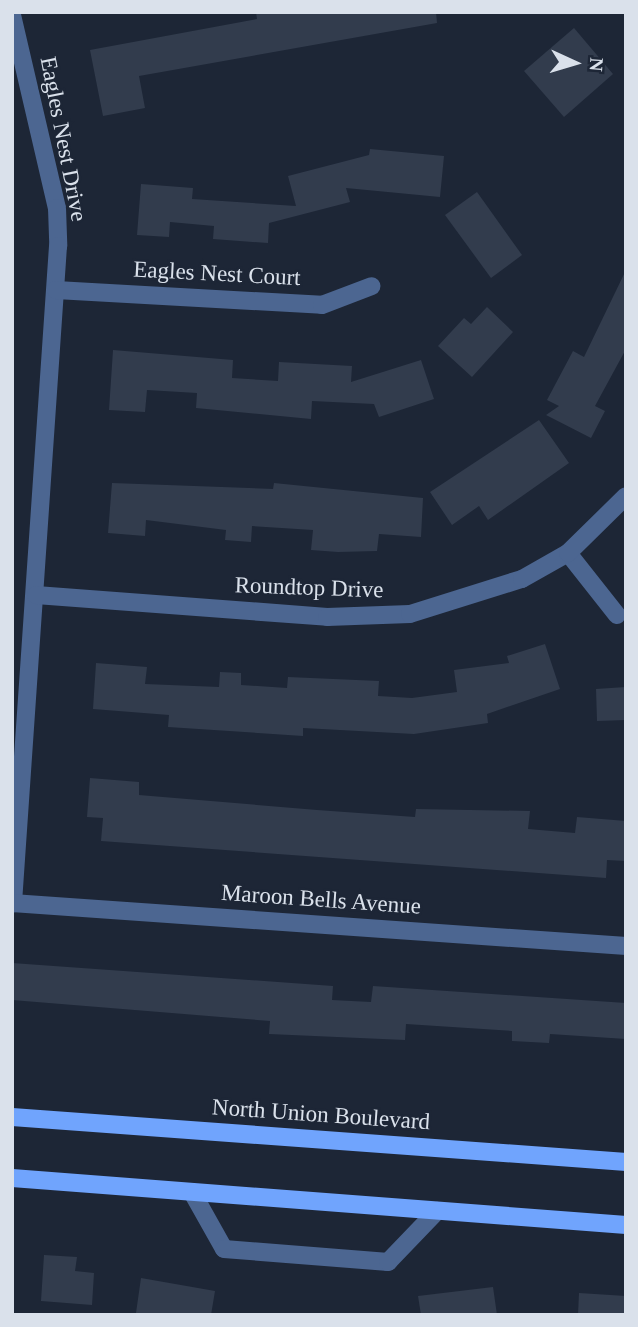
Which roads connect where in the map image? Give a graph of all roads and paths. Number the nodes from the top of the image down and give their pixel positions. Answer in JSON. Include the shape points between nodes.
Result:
{"nodes":[{"id":1,"x":12,"y":15,"type":"edge"},
{"id":2,"x":372,"y":286,"type":"dead end"},
{"id":3,"x":56,"y":290,"type":"junction"},
{"id":4,"x":626,"y":496,"type":"edge"},
{"id":5,"x":568,"y":553,"type":"junction"},
{"id":6,"x":36,"y":595,"type":"junction"},
{"id":7,"x":617,"y":615,"type":"dead end"},
{"id":8,"x":13,"y":902,"type":"edge"},
{"id":9,"x":626,"y":946,"type":"edge"},
{"id":10,"x":12,"y":1117,"type":"edge"},
{"id":11,"x":626,"y":1162,"type":"edge"},
{"id":12,"x":12,"y":1178,"type":"edge"},
{"id":13,"x":192,"y":1192,"type":"junction"},
{"id":14,"x":437,"y":1211,"type":"junction"},
{"id":15,"x":626,"y":1225,"type":"edge"}],
"edges":[{"from":1,"to":3,"type":"street","name":"Eagles Nest Drive","via":[[57,208]]},
{"from":2,"to":3,"type":"street","name":"Eagles Nest Court","via":[[322,305]]},
{"from":3,"to":6,"type":"street","name":"Eagles Nest Drive"},
{"from":4,"to":5,"type":"street","name":"Roundtop Drive"},
{"from":5,"to":6,"type":"street","name":"Roundtop Drive","via":[[475,597],[372,618]]},
{"from":5,"to":7,"type":"street"},
{"from":6,"to":8,"type":"street","name":"Eagles Nest Drive"},
{"from":8,"to":9,"type":"street","name":"Maroon Bells Avenue"},
{"from":10,"to":11,"type":"main road","name":"North Union Boulevard"},
{"from":12,"to":13,"type":"main road"},
{"from":13,"to":14,"type":"main road"},
{"from":13,"to":14,"type":"street","via":[[224,1248],[388,1262]]},
{"from":14,"to":15,"type":"main road"}]}
